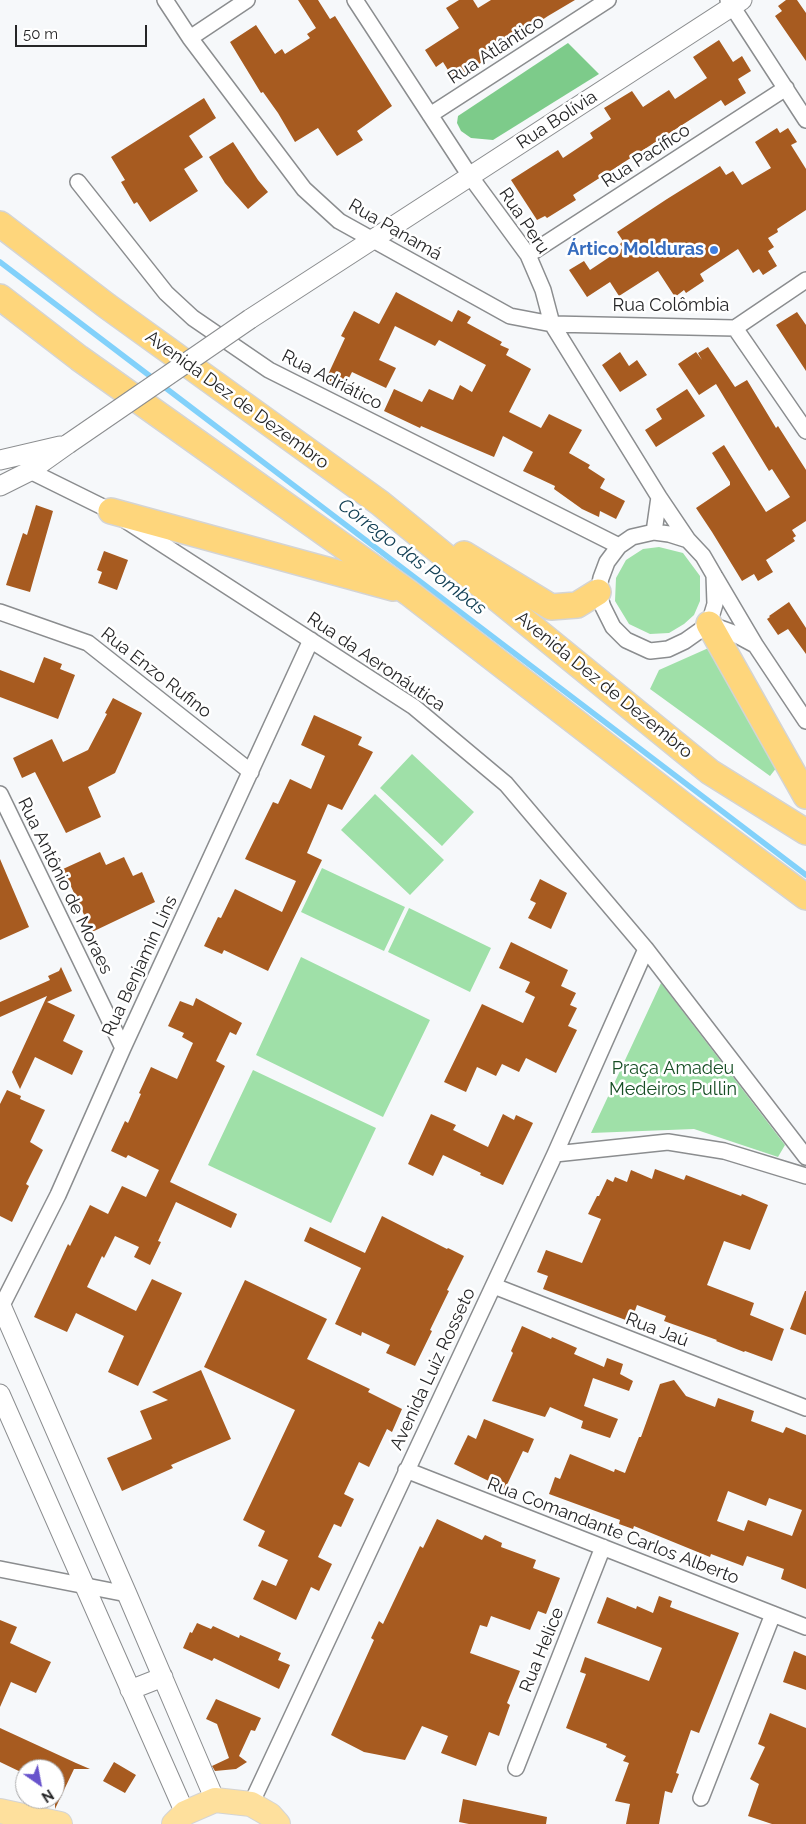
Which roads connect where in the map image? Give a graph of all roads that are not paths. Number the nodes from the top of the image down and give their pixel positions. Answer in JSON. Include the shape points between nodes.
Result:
{"nodes":[{"id":1,"x":165,"y":0,"type":"edge"},
{"id":2,"x":248,"y":0,"type":"edge"},
{"id":3,"x":355,"y":0,"type":"edge"},
{"id":4,"x":608,"y":0,"type":"edge"},
{"id":5,"x":734,"y":2,"type":"edge"},
{"id":6,"x":190,"y":38,"type":"junction"},
{"id":7,"x":786,"y":88,"type":"junction"},
{"id":8,"x":430,"y":115,"type":"junction"},
{"id":9,"x":806,"y":120,"type":"edge"},
{"id":10,"x":470,"y":176,"type":"junction"},
{"id":11,"x":78,"y":182,"type":"dead end"},
{"id":12,"x":0,"y":224,"type":"edge"},
{"id":13,"x":371,"y":239,"type":"junction"},
{"id":14,"x":528,"y":255,"type":"junction"},
{"id":15,"x":806,"y":280,"type":"edge"},
{"id":16,"x":0,"y":296,"type":"edge"},
{"id":17,"x":552,"y":324,"type":"junction"},
{"id":18,"x":735,"y":328,"type":"junction"},
{"id":19,"x":806,"y":431,"type":"edge"},
{"id":20,"x":68,"y":444,"type":"junction"},
{"id":21,"x":0,"y":460,"type":"edge"},
{"id":22,"x":30,"y":472,"type":"junction"},
{"id":23,"x":0,"y":486,"type":"edge"},
{"id":24,"x":659,"y":497,"type":"junction"},
{"id":25,"x":380,"y":503,"type":"junction"},
{"id":26,"x":111,"y":510,"type":"junction"},
{"id":27,"x":654,"y":532,"type":"junction"},
{"id":28,"x":688,"y":540,"type":"junction"},
{"id":29,"x":619,"y":546,"type":"junction"},
{"id":30,"x":714,"y":575,"type":"junction"},
{"id":31,"x":598,"y":592,"type":"junction"},
{"id":32,"x":409,"y":593,"type":"junction"},
{"id":33,"x":0,"y":612,"type":"edge"},
{"id":34,"x":708,"y":624,"type":"junction"},
{"id":35,"x":312,"y":640,"type":"junction"},
{"id":36,"x":756,"y":646,"type":"junction"},
{"id":37,"x":806,"y":721,"type":"edge"},
{"id":38,"x":250,"y":772,"type":"junction"},
{"id":39,"x":0,"y":794,"type":"edge"},
{"id":40,"x":806,"y":796,"type":"edge"},
{"id":41,"x":806,"y":832,"type":"edge"},
{"id":42,"x":806,"y":898,"type":"edge"},
{"id":43,"x":646,"y":949,"type":"junction"},
{"id":44,"x":123,"y":1048,"type":"junction"},
{"id":45,"x":555,"y":1154,"type":"junction"},
{"id":46,"x":806,"y":1157,"type":"edge"},
{"id":47,"x":806,"y":1176,"type":"edge"},
{"id":48,"x":494,"y":1286,"type":"junction"},
{"id":49,"x":1,"y":1307,"type":"edge"},
{"id":50,"x":0,"y":1394,"type":"edge"},
{"id":51,"x":806,"y":1408,"type":"edge"},
{"id":52,"x":406,"y":1470,"type":"junction"},
{"id":53,"x":603,"y":1547,"type":"junction"},
{"id":54,"x":0,"y":1569,"type":"edge"},
{"id":55,"x":85,"y":1586,"type":"junction"},
{"id":56,"x":127,"y":1594,"type":"junction"},
{"id":57,"x":773,"y":1614,"type":"junction"},
{"id":58,"x":806,"y":1627,"type":"edge"},
{"id":59,"x":163,"y":1677,"type":"junction"},
{"id":60,"x":130,"y":1690,"type":"junction"},
{"id":61,"x":516,"y":1768,"type":"dead end"},
{"id":62,"x":701,"y":1798,"type":"dead end"},
{"id":63,"x":215,"y":1800,"type":"junction"},
{"id":64,"x":251,"y":1804,"type":"junction"},
{"id":65,"x":0,"y":1811,"type":"edge"},
{"id":66,"x":180,"y":1819,"type":"edge"},
{"id":67,"x":60,"y":1824,"type":"edge"},
{"id":68,"x":278,"y":1824,"type":"edge"}],
"edges":[{"from":1,"to":6,"type":"street","name":"Rua Panamá"},
{"from":2,"to":6,"type":"street"},
{"from":3,"to":8,"type":"street","name":"Rua Peru"},
{"from":4,"to":8,"type":"street","name":"Rua Atlântico"},
{"from":5,"to":7,"type":"street"},
{"from":5,"to":10,"type":"street","name":"Rua Bolívia"},
{"from":6,"to":13,"type":"street","name":"Rua Panamá","via":[[304,189],[339,221]]},
{"from":7,"to":9,"type":"street"},
{"from":7,"to":14,"type":"street","name":"Rua Pacífico"},
{"from":8,"to":10,"type":"street","name":"Rua Peru"},
{"from":10,"to":13,"type":"street","name":"Rua Bolívia"},
{"from":10,"to":14,"type":"street","name":"Rua Peru"},
{"from":11,"to":29,"type":"street","name":"Rua Adriático","via":[[166,293],[193,318],[269,370]]},
{"from":12,"to":25,"type":"highway","name":"Avenida Dez de Dezembro","via":[[107,306]]},
{"from":13,"to":17,"type":"street","name":"Rua Panamá","via":[[510,316]]},
{"from":13,"to":20,"type":"street","name":"Rua Bolívia","bridge":true},
{"from":14,"to":17,"type":"street","name":"Rua Peru","via":[[543,290]]},
{"from":15,"to":18,"type":"street","name":"Rua Colômbia"},
{"from":16,"to":32,"type":"highway","via":[[79,358]]},
{"from":17,"to":18,"type":"street","name":"Rua Colômbia"},
{"from":17,"to":24,"type":"street","name":"Rua Peru"},
{"from":18,"to":19,"type":"street"},
{"from":20,"to":21,"type":"street"},
{"from":20,"to":22,"type":"street","name":"Rua Bolívia"},
{"from":22,"to":23,"type":"street","name":"Rua Bolívia"},
{"from":22,"to":26,"type":"street","name":"Rua da Aeronáutica"},
{"from":24,"to":27,"type":"street"},
{"from":24,"to":28,"type":"street","name":"Rua Peru"},
{"from":25,"to":31,"type":"highway","via":[[552,607],[577,605]]},
{"from":25,"to":41,"type":"highway","name":"Avenida Dez de Dezembro","via":[[710,772]]},
{"from":26,"to":32,"type":"highway"},
{"from":26,"to":35,"type":"street","name":"Rua da Aeronáutica"},
{"from":27,"to":28,"type":"street"},
{"from":27,"to":29,"type":"street","via":[[632,537]]},
{"from":28,"to":30,"type":"street"},
{"from":29,"to":31,"type":"street","via":[[607,562]]},
{"from":30,"to":34,"type":"street","via":[[714,604]]},
{"from":30,"to":36,"type":"street"},
{"from":31,"to":34,"type":"street","via":[[613,627],[626,640],[650,651],[668,649]]},
{"from":32,"to":42,"type":"highway"},
{"from":33,"to":38,"type":"street","name":"Rua Enzo Rufino","via":[[88,643]]},
{"from":34,"to":36,"type":"street"},
{"from":34,"to":40,"type":"highway"},
{"from":35,"to":38,"type":"street","name":"Rua Benjamin Lins"},
{"from":35,"to":43,"type":"street","name":"Rua da Aeronáutica","via":[[414,707],[506,784]]},
{"from":36,"to":37,"type":"street"},
{"from":38,"to":44,"type":"street","name":"Rua Benjamin Lins"},
{"from":39,"to":44,"type":"street","name":"Rua Antônio de Moraes"},
{"from":43,"to":45,"type":"street","name":"Avenida Luiz Rosseto"},
{"from":43,"to":46,"type":"street","name":"Rua da Aeronáutica"},
{"from":44,"to":49,"type":"street","name":"Rua Benjamin Lins","via":[[58,1195]]},
{"from":45,"to":47,"type":"street","via":[[668,1142],[724,1151]]},
{"from":45,"to":48,"type":"street","name":"Avenida Luiz Rosseto"},
{"from":48,"to":51,"type":"street","name":"Rua Jaú"},
{"from":48,"to":52,"type":"street","name":"Avenida Luiz Rosseto"},
{"from":49,"to":56,"type":"street"},
{"from":50,"to":55,"type":"street"},
{"from":52,"to":53,"type":"street","name":"Rua Comandante Carlos Alberto"},
{"from":52,"to":64,"type":"street","name":"Avenida Luiz Rosseto"},
{"from":53,"to":57,"type":"street","name":"Rua Comandante Carlos Alberto"},
{"from":53,"to":61,"type":"street","name":"Rua Helice"},
{"from":54,"to":55,"type":"street"},
{"from":55,"to":56,"type":"street"},
{"from":55,"to":60,"type":"street"},
{"from":56,"to":59,"type":"street"},
{"from":57,"to":58,"type":"street","name":"Rua Comandante Carlos Alberto"},
{"from":57,"to":62,"type":"street"},
{"from":59,"to":60,"type":"street"},
{"from":59,"to":63,"type":"street"},
{"from":60,"to":66,"type":"street"},
{"from":63,"to":64,"type":"main road"},
{"from":63,"to":66,"type":"main road"},
{"from":64,"to":68,"type":"main road"},
{"from":65,"to":67,"type":"main road"}]}
